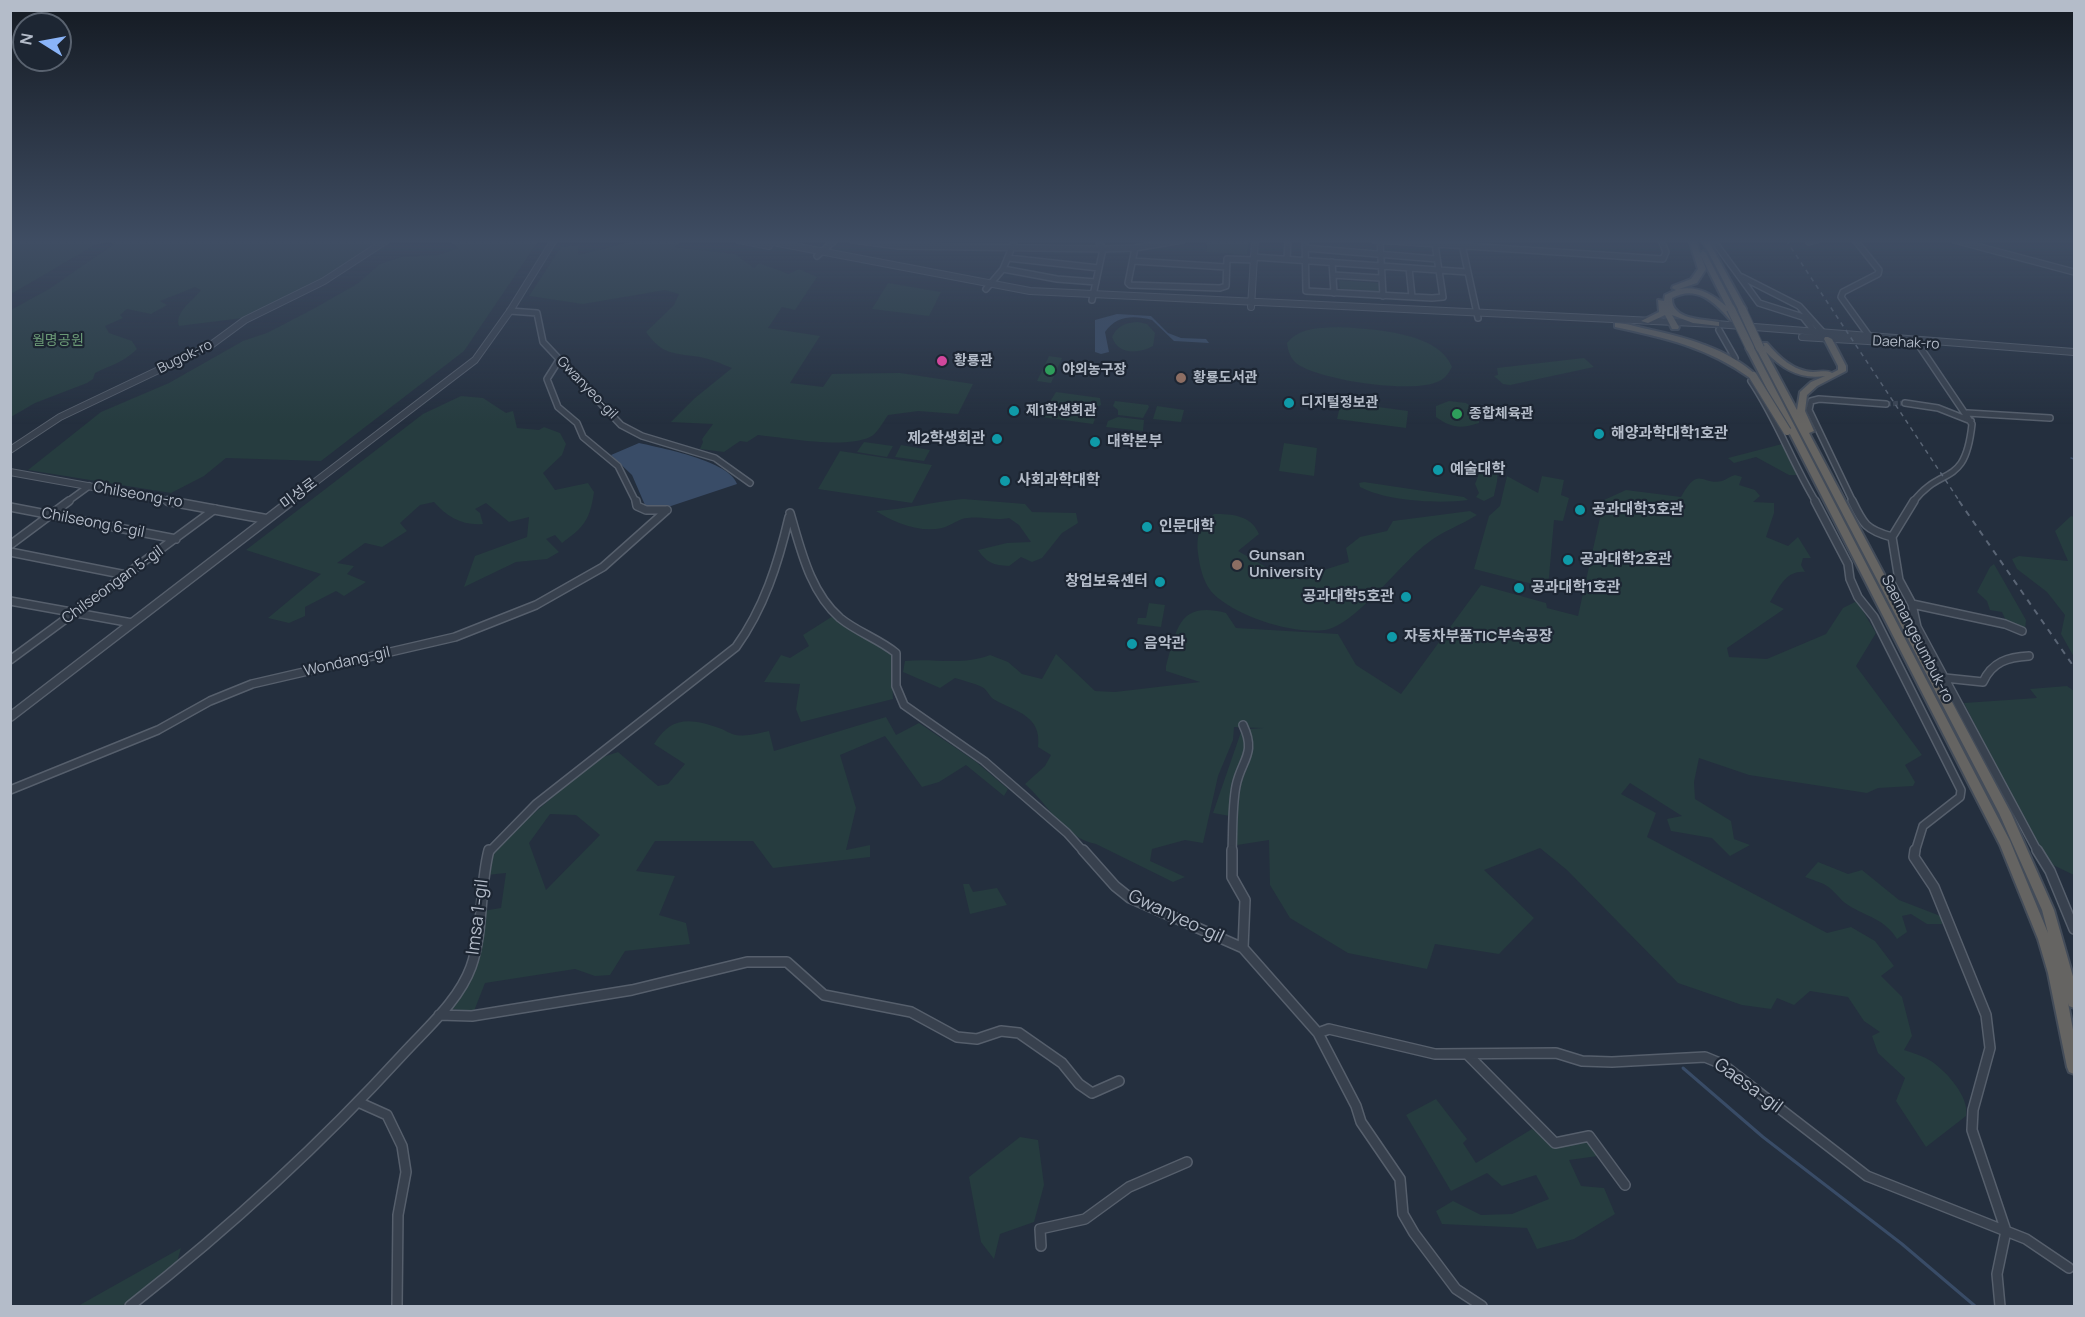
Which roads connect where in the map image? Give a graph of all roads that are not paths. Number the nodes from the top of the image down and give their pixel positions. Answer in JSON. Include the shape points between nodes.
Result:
{"nodes":[{"id":1,"x":283,"y":301,"type":"edge"},
{"id":2,"x":516,"y":301,"type":"edge"},
{"id":3,"x":1181,"y":301,"type":"edge"},
{"id":4,"x":1232,"y":301,"type":"edge"},
{"id":5,"x":1251,"y":301,"type":"edge"},
{"id":6,"x":1267,"y":301,"type":"edge"},
{"id":7,"x":1474,"y":301,"type":"edge"},
{"id":8,"x":1661,"y":301,"type":"edge"},
{"id":9,"x":1668,"y":301,"type":"edge"},
{"id":10,"x":1718,"y":301,"type":"edge"},
{"id":11,"x":1724,"y":301,"type":"edge"},
{"id":12,"x":1738,"y":301,"type":"edge"},
{"id":13,"x":1758,"y":301,"type":"edge"},
{"id":14,"x":1790,"y":301,"type":"edge"},
{"id":15,"x":1844,"y":301,"type":"edge"},
{"id":16,"x":1271,"y":303,"type":"junction"},
{"id":17,"x":1251,"y":305,"type":"junction"},
{"id":18,"x":1664,"y":308,"type":"junction"},
{"id":19,"x":1727,"y":308,"type":"junction"},
{"id":20,"x":510,"y":311,"type":"junction"},
{"id":21,"x":1477,"y":315,"type":"junction"},
{"id":22,"x":1645,"y":321,"type":"junction"},
{"id":23,"x":1635,"y":323,"type":"junction"},
{"id":24,"x":1618,"y":325,"type":"junction"},
{"id":25,"x":1673,"y":325,"type":"junction"},
{"id":26,"x":1718,"y":327,"type":"junction"},
{"id":27,"x":1822,"y":335,"type":"junction"},
{"id":28,"x":1868,"y":335,"type":"junction"},
{"id":29,"x":1873,"y":341,"type":"junction"},
{"id":30,"x":1918,"y":344,"type":"junction"},
{"id":31,"x":1760,"y":349,"type":"junction"},
{"id":32,"x":2038,"y":349,"type":"junction"},
{"id":33,"x":2074,"y":352,"type":"edge"},
{"id":34,"x":1736,"y":358,"type":"dead end"},
{"id":35,"x":559,"y":360,"type":"junction"},
{"id":36,"x":1752,"y":379,"type":"junction"},
{"id":37,"x":1905,"y":403,"type":"tunnel mouth"},
{"id":38,"x":1886,"y":404,"type":"tunnel mouth"},
{"id":39,"x":1967,"y":413,"type":"junction"},
{"id":40,"x":2050,"y":418,"type":"dead end"},
{"id":41,"x":1971,"y":421,"type":"junction"},
{"id":42,"x":10,"y":450,"type":"edge"},
{"id":43,"x":1806,"y":456,"type":"junction"},
{"id":44,"x":10,"y":472,"type":"edge"},
{"id":45,"x":1825,"y":474,"type":"junction"},
{"id":46,"x":750,"y":483,"type":"dead end"},
{"id":47,"x":89,"y":486,"type":"junction"},
{"id":48,"x":10,"y":507,"type":"edge"},
{"id":49,"x":216,"y":509,"type":"junction"},
{"id":50,"x":790,"y":513,"type":"joint"},
{"id":51,"x":51,"y":514,"type":"junction"},
{"id":52,"x":266,"y":519,"type":"junction"},
{"id":53,"x":1892,"y":537,"type":"junction"},
{"id":54,"x":176,"y":539,"type":"junction"},
{"id":55,"x":10,"y":545,"type":"edge"},
{"id":56,"x":10,"y":552,"type":"edge"},
{"id":57,"x":126,"y":575,"type":"junction"},
{"id":58,"x":10,"y":601,"type":"edge"},
{"id":59,"x":1912,"y":604,"type":"junction"},
{"id":60,"x":73,"y":614,"type":"junction"},
{"id":61,"x":132,"y":623,"type":"junction"},
{"id":62,"x":2022,"y":631,"type":"dead end"},
{"id":63,"x":10,"y":651,"type":"edge"},
{"id":64,"x":20,"y":653,"type":"junction"},
{"id":65,"x":2029,"y":656,"type":"dead end"},
{"id":66,"x":10,"y":660,"type":"edge"},
{"id":67,"x":1945,"y":678,"type":"junction"},
{"id":68,"x":15,"y":710,"type":"edge"},
{"id":69,"x":10,"y":717,"type":"edge"},
{"id":70,"x":1243,"y":725,"type":"dead end"},
{"id":71,"x":10,"y":790,"type":"edge"},
{"id":72,"x":2074,"y":929,"type":"edge"},
{"id":73,"x":1244,"y":948,"type":"junction"},
{"id":74,"x":2074,"y":1002,"type":"edge"},
{"id":75,"x":439,"y":1015,"type":"junction"},
{"id":76,"x":1318,"y":1034,"type":"junction"},
{"id":77,"x":1467,"y":1053,"type":"junction"},
{"id":78,"x":2074,"y":1067,"type":"edge"},
{"id":79,"x":1119,"y":1081,"type":"dead end"},
{"id":80,"x":358,"y":1102,"type":"junction"},
{"id":81,"x":1187,"y":1162,"type":"dead end"},
{"id":82,"x":1625,"y":1185,"type":"dead end"},
{"id":83,"x":2006,"y":1231,"type":"junction"},
{"id":84,"x":1041,"y":1246,"type":"dead end"},
{"id":85,"x":2069,"y":1268,"type":"dead end"},
{"id":86,"x":130,"y":1306,"type":"edge"},
{"id":87,"x":398,"y":1306,"type":"edge"},
{"id":88,"x":1482,"y":1306,"type":"edge"},
{"id":89,"x":2000,"y":1306,"type":"edge"}],
"edges":[{"from":1,"to":42,"type":"street","name":"Bugok-ro","via":[[245,320],[212,345],[60,417]]},
{"from":2,"to":20,"type":"street","name":"미성로"},
{"from":3,"to":17,"type":"street","name":"Daehak-ro"},
{"from":4,"to":17,"type":"street","name":"Daehak-ro"},
{"from":5,"to":17,"type":"street"},
{"from":6,"to":16,"type":"street"},
{"from":7,"to":21,"type":"street"},
{"from":8,"to":18,"type":"highway"},
{"from":9,"to":26,"type":"highway","via":[[1674,313]]},
{"from":10,"to":19,"type":"highway"},
{"from":11,"to":19,"type":"highway","name":"Saemangeumbuk-ro"},
{"from":12,"to":31,"type":"highway","bridge":true},
{"from":13,"to":27,"type":"street","via":[[1803,317]]},
{"from":14,"to":27,"type":"street","via":[[1799,306]]},
{"from":15,"to":28,"type":"street"},
{"from":16,"to":17,"type":"street","name":"Daehak-ro"},
{"from":16,"to":21,"type":"street","name":"Daehak-ro"},
{"from":17,"to":21,"type":"street","name":"Daehak-ro"},
{"from":18,"to":22,"type":"highway","via":[[1660,315]]},
{"from":18,"to":25,"type":"highway"},
{"from":19,"to":31,"type":"highway","name":"Saemangeumbuk-ro","bridge":true},
{"from":20,"to":35,"type":"street","name":"Gwanyeo-gil","via":[[537,313],[543,342]]},
{"from":20,"to":52,"type":"street","name":"미성로","via":[[475,360]]},
{"from":21,"to":23,"type":"street","name":"Daehak-ro"},
{"from":21,"to":24,"type":"street","name":"Daehak-ro"},
{"from":22,"to":23,"type":"street","name":"Daehak-ro"},
{"from":22,"to":25,"type":"street","name":"Daehak-ro"},
{"from":23,"to":24,"type":"street","name":"Daehak-ro"},
{"from":23,"to":25,"type":"street","name":"Daehak-ro"},
{"from":24,"to":36,"type":"highway","via":[[1697,344],[1725,357]]},
{"from":25,"to":26,"type":"street","name":"Daehak-ro"},
{"from":26,"to":27,"type":"street","name":"Daehak-ro"},
{"from":26,"to":34,"type":"street"},
{"from":27,"to":28,"type":"street","name":"Daehak-ro"},
{"from":27,"to":29,"type":"street","name":"Daehak-ro"},
{"from":27,"to":31,"type":"highway","via":[[1834,363],[1826,374],[1793,370]]},
{"from":27,"to":45,"type":"highway","via":[[1842,371],[1808,388],[1801,411]]},
{"from":28,"to":29,"type":"street"},
{"from":28,"to":32,"type":"street","name":"Daehak-ro"},
{"from":29,"to":30,"type":"street","name":"Daehak-ro"},
{"from":30,"to":32,"type":"street","name":"Daehak-ro"},
{"from":30,"to":39,"type":"street"},
{"from":31,"to":43,"type":"highway","name":"Saemangeumbuk-ro"},
{"from":31,"to":45,"type":"highway","name":"Saemangeumbuk-ro"},
{"from":32,"to":33,"type":"street","name":"Daehak-ro"},
{"from":35,"to":46,"type":"street","name":"Gwanyeo-gil","via":[[631,431],[715,458]]},
{"from":35,"to":71,"type":"street","name":"Wondang-gil","via":[[547,379],[558,407],[577,423],[583,437],[618,466],[637,506],[667,510],[603,567],[516,613],[455,637],[252,684],[210,701],[158,730]]},
{"from":36,"to":43,"type":"highway","bridge":true,"via":[[1769,398],[1787,432]]},
{"from":36,"to":83,"type":"street","via":[[1801,478],[1826,518],[1848,564],[1858,597],[1874,617],[1961,790],[1960,796],[1925,821],[1918,831],[1914,857],[1934,887],[1986,1015],[1990,1048],[1973,1110],[1972,1130]]},
{"from":37,"to":41,"type":"street","via":[[1938,408]]},
{"from":38,"to":53,"type":"street","via":[[1819,399],[1811,401],[1809,410],[1863,524]]},
{"from":39,"to":40,"type":"street"},
{"from":39,"to":41,"type":"street"},
{"from":41,"to":53,"type":"street","via":[[1969,450],[1957,471],[1924,490]]},
{"from":43,"to":78,"type":"highway","name":"Saemangeumbuk-ro","via":[[2006,846],[2055,974]]},
{"from":44,"to":47,"type":"street","name":"Chilseong-ro"},
{"from":45,"to":74,"type":"highway","name":"Saemangeumbuk-ro","via":[[2005,813],[2048,910]]},
{"from":47,"to":49,"type":"street","name":"Chilseong-ro"},
{"from":47,"to":51,"type":"street"},
{"from":48,"to":51,"type":"street","name":"Chilseong 6-gil"},
{"from":49,"to":52,"type":"street","name":"Chilseong-ro"},
{"from":49,"to":54,"type":"street","name":"Chilseongan 5-gil"},
{"from":50,"to":73,"type":"street","name":"Gwanyeo-gil","via":[[809,570],[825,601],[838,617],[896,653],[896,686],[904,705],[984,761],[1066,833],[1104,876],[1130,898]]},
{"from":50,"to":75,"type":"street","name":"Imsa 1-gil","via":[[779,561],[753,623],[736,647],[536,804],[489,850],[471,968],[460,990]]},
{"from":51,"to":54,"type":"street","name":"Chilseong 6-gil"},
{"from":51,"to":55,"type":"street"},
{"from":52,"to":61,"type":"street","name":"미성로"},
{"from":53,"to":59,"type":"street","via":[[1899,580]]},
{"from":54,"to":57,"type":"street","name":"Chilseongan 5-gil"},
{"from":56,"to":57,"type":"street"},
{"from":57,"to":60,"type":"street","name":"Chilseongan 5-gil"},
{"from":58,"to":60,"type":"street"},
{"from":59,"to":62,"type":"street"},
{"from":59,"to":67,"type":"street","via":[[1917,627]]},
{"from":60,"to":61,"type":"street"},
{"from":60,"to":64,"type":"street","name":"Chilseongan 5-gil"},
{"from":61,"to":68,"type":"street","name":"미성로"},
{"from":63,"to":64,"type":"street"},
{"from":64,"to":66,"type":"street","name":"Chilseongan 5-gil"},
{"from":65,"to":67,"type":"street","via":[[2007,657],[1988,669],[1983,682]]},
{"from":67,"to":72,"type":"street","via":[[2026,834],[2050,871]]},
{"from":68,"to":69,"type":"street","name":"미성로"},
{"from":70,"to":73,"type":"street","via":[[1250,739],[1248,757],[1236,785],[1232,877],[1245,900]]},
{"from":73,"to":76,"type":"street","name":"Gwanyeo-gil"},
{"from":75,"to":79,"type":"street","via":[[483,1014],[632,990],[747,962],[778,961],[787,962],[824,995],[911,1012],[957,1037],[976,1039],[1001,1031],[1019,1033],[1062,1063],[1092,1093]]},
{"from":75,"to":80,"type":"street","name":"Imsa 1-gil"},
{"from":76,"to":77,"type":"street","name":"Gaesa-gil","via":[[1329,1029],[1436,1054]]},
{"from":76,"to":88,"type":"street","name":"Gwanyeo-gil","via":[[1361,1122],[1400,1179],[1403,1214],[1456,1289]]},
{"from":77,"to":82,"type":"street","via":[[1555,1143],[1589,1136]]},
{"from":77,"to":83,"type":"street","name":"Gaesa-gil","via":[[1556,1053],[1582,1061],[1612,1062],[1705,1057],[1722,1064],[1867,1176]]},
{"from":80,"to":86,"type":"street","name":"Imsa 1-gil","via":[[216,1238]]},
{"from":80,"to":87,"type":"street","via":[[387,1115],[402,1146],[406,1172],[398,1215]]},
{"from":81,"to":84,"type":"street","via":[[1129,1187],[1085,1219],[1040,1229]]},
{"from":83,"to":85,"type":"street","name":"Gaesa-gil","via":[[2026,1239]]},
{"from":83,"to":89,"type":"street","via":[[1997,1274]]}]}
